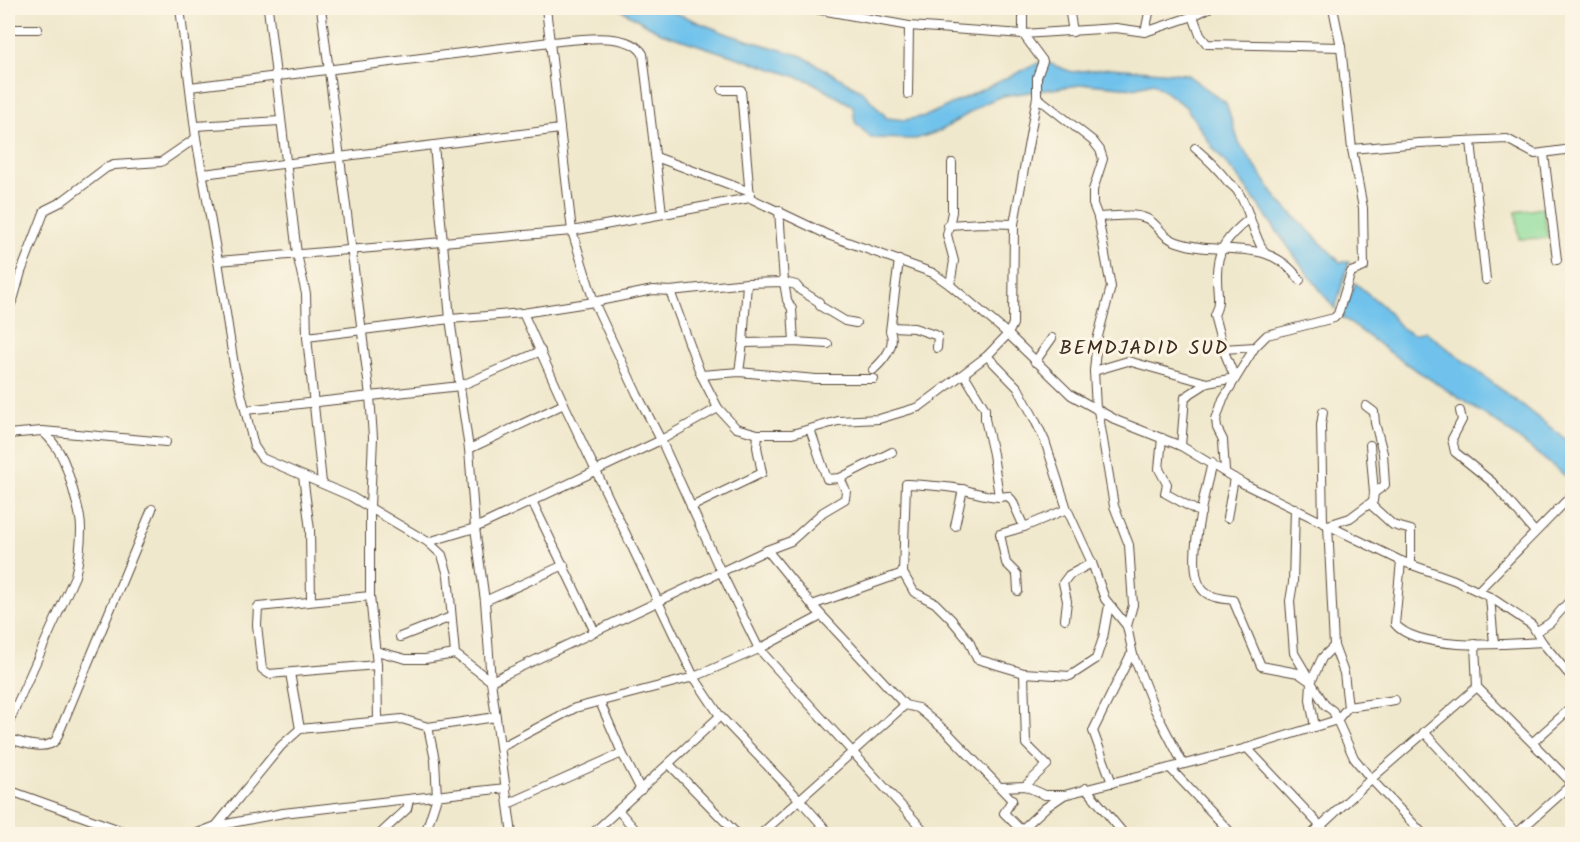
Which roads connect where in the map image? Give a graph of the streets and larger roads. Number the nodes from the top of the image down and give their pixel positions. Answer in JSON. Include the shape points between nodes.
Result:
{"nodes":[{"id":1,"x":180,"y":8,"type":"edge"},
{"id":2,"x":268,"y":8,"type":"edge"},
{"id":3,"x":321,"y":8,"type":"edge"},
{"id":4,"x":546,"y":8,"type":"edge"},
{"id":5,"x":810,"y":8,"type":"edge"},
{"id":6,"x":1023,"y":8,"type":"edge"},
{"id":7,"x":1069,"y":8,"type":"edge"},
{"id":8,"x":1150,"y":8,"type":"edge"},
{"id":9,"x":1209,"y":8,"type":"edge"},
{"id":10,"x":1334,"y":8,"type":"edge"},
{"id":11,"x":1193,"y":16,"type":"junction"},
{"id":12,"x":909,"y":26,"type":"junction"},
{"id":13,"x":38,"y":28,"type":"dead end"},
{"id":14,"x":8,"y":29,"type":"edge"},
{"id":15,"x":1073,"y":32,"type":"junction"},
{"id":16,"x":1145,"y":32,"type":"junction"},
{"id":17,"x":1023,"y":34,"type":"junction"},
{"id":18,"x":550,"y":42,"type":"junction"},
{"id":19,"x":1341,"y":47,"type":"junction"},
{"id":20,"x":330,"y":68,"type":"junction"},
{"id":21,"x":275,"y":75,"type":"junction"},
{"id":22,"x":190,"y":87,"type":"junction"},
{"id":23,"x":722,"y":90,"type":"dead end"},
{"id":24,"x":908,"y":94,"type":"dead end"},
{"id":25,"x":1037,"y":97,"type":"junction"},
{"id":26,"x":280,"y":122,"type":"junction"},
{"id":27,"x":195,"y":126,"type":"junction"},
{"id":28,"x":560,"y":129,"type":"junction"},
{"id":29,"x":196,"y":138,"type":"junction"},
{"id":30,"x":1471,"y":141,"type":"junction"},
{"id":31,"x":434,"y":145,"type":"junction"},
{"id":32,"x":1195,"y":148,"type":"dead end"},
{"id":33,"x":1352,"y":149,"type":"junction"},
{"id":34,"x":1572,"y":149,"type":"edge"},
{"id":35,"x":1544,"y":154,"type":"junction"},
{"id":36,"x":341,"y":156,"type":"junction"},
{"id":37,"x":656,"y":157,"type":"junction"},
{"id":38,"x":952,"y":163,"type":"dead end"},
{"id":39,"x":286,"y":164,"type":"junction"},
{"id":40,"x":203,"y":174,"type":"junction"},
{"id":41,"x":750,"y":195,"type":"junction"},
{"id":42,"x":779,"y":210,"type":"junction"},
{"id":43,"x":662,"y":213,"type":"junction"},
{"id":44,"x":1098,"y":217,"type":"junction"},
{"id":45,"x":1250,"y":218,"type":"junction"},
{"id":46,"x":1014,"y":224,"type":"junction"},
{"id":47,"x":948,"y":225,"type":"junction"},
{"id":48,"x":572,"y":231,"type":"junction"},
{"id":49,"x":442,"y":243,"type":"junction"},
{"id":50,"x":352,"y":250,"type":"junction"},
{"id":51,"x":1220,"y":250,"type":"junction"},
{"id":52,"x":1265,"y":253,"type":"junction"},
{"id":53,"x":297,"y":254,"type":"junction"},
{"id":54,"x":899,"y":260,"type":"junction"},
{"id":55,"x":1557,"y":260,"type":"dead end"},
{"id":56,"x":218,"y":261,"type":"junction"},
{"id":57,"x":1300,"y":280,"type":"dead end"},
{"id":58,"x":1486,"y":280,"type":"dead end"},
{"id":59,"x":784,"y":282,"type":"junction"},
{"id":60,"x":747,"y":283,"type":"junction"},
{"id":61,"x":950,"y":285,"type":"junction"},
{"id":62,"x":670,"y":291,"type":"junction"},
{"id":63,"x":594,"y":302,"type":"junction"},
{"id":64,"x":8,"y":310,"type":"edge"},
{"id":65,"x":523,"y":313,"type":"junction"},
{"id":66,"x":450,"y":319,"type":"junction"},
{"id":67,"x":856,"y":323,"type":"dead end"},
{"id":68,"x":891,"y":327,"type":"junction"},
{"id":69,"x":362,"y":330,"type":"junction"},
{"id":70,"x":1008,"y":334,"type":"junction"},
{"id":71,"x":307,"y":337,"type":"junction"},
{"id":72,"x":1052,"y":338,"type":"dead end"},
{"id":73,"x":794,"y":342,"type":"junction"},
{"id":74,"x":743,"y":343,"type":"junction"},
{"id":75,"x":828,"y":344,"type":"dead end"},
{"id":76,"x":1255,"y":347,"type":"junction"},
{"id":77,"x":937,"y":348,"type":"dead end"},
{"id":78,"x":1222,"y":349,"type":"junction"},
{"id":79,"x":541,"y":351,"type":"junction"},
{"id":80,"x":987,"y":356,"type":"junction"},
{"id":81,"x":1035,"y":362,"type":"junction"},
{"id":82,"x":1094,"y":371,"type":"junction"},
{"id":83,"x":739,"y":372,"type":"junction"},
{"id":84,"x":964,"y":374,"type":"junction"},
{"id":85,"x":701,"y":375,"type":"junction"},
{"id":86,"x":1235,"y":378,"type":"junction"},
{"id":87,"x":1207,"y":383,"type":"junction"},
{"id":88,"x":460,"y":387,"type":"junction"},
{"id":89,"x":370,"y":396,"type":"junction"},
{"id":90,"x":314,"y":404,"type":"junction"},
{"id":91,"x":564,"y":404,"type":"junction"},
{"id":92,"x":1366,"y":406,"type":"dead end"},
{"id":93,"x":718,"y":408,"type":"junction"},
{"id":94,"x":1097,"y":409,"type":"junction"},
{"id":95,"x":246,"y":410,"type":"junction"},
{"id":96,"x":1460,"y":411,"type":"dead end"},
{"id":97,"x":1323,"y":412,"type":"dead end"},
{"id":98,"x":810,"y":429,"type":"junction"},
{"id":99,"x":42,"y":431,"type":"junction"},
{"id":100,"x":8,"y":434,"type":"edge"},
{"id":101,"x":759,"y":434,"type":"junction"},
{"id":102,"x":1162,"y":438,"type":"junction"},
{"id":103,"x":661,"y":440,"type":"junction"},
{"id":104,"x":166,"y":442,"type":"dead end"},
{"id":105,"x":1370,"y":445,"type":"dead end"},
{"id":106,"x":1181,"y":446,"type":"junction"},
{"id":107,"x":469,"y":449,"type":"junction"},
{"id":108,"x":892,"y":452,"type":"dead end"},
{"id":109,"x":1212,"y":463,"type":"junction"},
{"id":110,"x":595,"y":470,"type":"junction"},
{"id":111,"x":1225,"y":471,"type":"junction"},
{"id":112,"x":303,"y":476,"type":"junction"},
{"id":113,"x":840,"y":478,"type":"junction"},
{"id":114,"x":1234,"y":478,"type":"junction"},
{"id":115,"x":322,"y":483,"type":"junction"},
{"id":116,"x":963,"y":489,"type":"junction"},
{"id":117,"x":1374,"y":493,"type":"junction"},
{"id":118,"x":1572,"y":495,"type":"edge"},
{"id":119,"x":999,"y":497,"type":"junction"},
{"id":120,"x":532,"y":501,"type":"junction"},
{"id":121,"x":1370,"y":504,"type":"junction"},
{"id":122,"x":370,"y":507,"type":"junction"},
{"id":123,"x":691,"y":507,"type":"junction"},
{"id":124,"x":1295,"y":508,"type":"junction"},
{"id":125,"x":152,"y":509,"type":"dead end"},
{"id":126,"x":1067,"y":509,"type":"junction"},
{"id":127,"x":1201,"y":513,"type":"junction"},
{"id":128,"x":1227,"y":518,"type":"dead end"},
{"id":129,"x":1326,"y":523,"type":"junction"},
{"id":130,"x":955,"y":526,"type":"dead end"},
{"id":131,"x":1024,"y":527,"type":"junction"},
{"id":132,"x":476,"y":528,"type":"junction"},
{"id":133,"x":1535,"y":532,"type":"junction"},
{"id":134,"x":428,"y":542,"type":"junction"},
{"id":135,"x":767,"y":550,"type":"junction"},
{"id":136,"x":1401,"y":561,"type":"junction"},
{"id":137,"x":1092,"y":564,"type":"junction"},
{"id":138,"x":564,"y":565,"type":"junction"},
{"id":139,"x":1411,"y":565,"type":"junction"},
{"id":140,"x":721,"y":572,"type":"junction"},
{"id":141,"x":903,"y":573,"type":"junction"},
{"id":142,"x":1018,"y":591,"type":"dead end"},
{"id":143,"x":1478,"y":591,"type":"junction"},
{"id":144,"x":370,"y":596,"type":"junction"},
{"id":145,"x":1490,"y":597,"type":"junction"},
{"id":146,"x":1572,"y":598,"type":"edge"},
{"id":147,"x":485,"y":601,"type":"junction"},
{"id":148,"x":311,"y":602,"type":"junction"},
{"id":149,"x":658,"y":603,"type":"junction"},
{"id":150,"x":812,"y":605,"type":"junction"},
{"id":151,"x":1109,"y":605,"type":"junction"},
{"id":152,"x":821,"y":616,"type":"junction"},
{"id":153,"x":451,"y":617,"type":"junction"},
{"id":154,"x":1065,"y":619,"type":"dead end"},
{"id":155,"x":1127,"y":626,"type":"junction"},
{"id":156,"x":1537,"y":631,"type":"junction"},
{"id":157,"x":595,"y":632,"type":"junction"},
{"id":158,"x":400,"y":637,"type":"dead end"},
{"id":159,"x":1542,"y":642,"type":"junction"},
{"id":160,"x":1475,"y":644,"type":"junction"},
{"id":161,"x":1494,"y":644,"type":"junction"},
{"id":162,"x":1334,"y":646,"type":"junction"},
{"id":163,"x":759,"y":649,"type":"junction"},
{"id":164,"x":376,"y":651,"type":"junction"},
{"id":165,"x":455,"y":654,"type":"junction"},
{"id":166,"x":1133,"y":656,"type":"junction"},
{"id":167,"x":377,"y":665,"type":"junction"},
{"id":168,"x":290,"y":673,"type":"junction"},
{"id":169,"x":1024,"y":673,"type":"junction"},
{"id":170,"x":694,"y":677,"type":"junction"},
{"id":171,"x":1572,"y":678,"type":"edge"},
{"id":172,"x":491,"y":681,"type":"junction"},
{"id":173,"x":1311,"y":681,"type":"junction"},
{"id":174,"x":1478,"y":687,"type":"junction"},
{"id":175,"x":1395,"y":700,"type":"dead end"},
{"id":176,"x":600,"y":702,"type":"junction"},
{"id":177,"x":905,"y":705,"type":"junction"},
{"id":178,"x":1348,"y":707,"type":"junction"},
{"id":179,"x":1572,"y":707,"type":"edge"},
{"id":180,"x":720,"y":716,"type":"junction"},
{"id":181,"x":496,"y":717,"type":"junction"},
{"id":182,"x":378,"y":720,"type":"junction"},
{"id":183,"x":1337,"y":720,"type":"junction"},
{"id":184,"x":8,"y":724,"type":"edge"},
{"id":185,"x":428,"y":727,"type":"junction"},
{"id":186,"x":1315,"y":727,"type":"junction"},
{"id":187,"x":300,"y":729,"type":"junction"},
{"id":188,"x":1424,"y":732,"type":"junction"},
{"id":189,"x":8,"y":739,"type":"edge"},
{"id":190,"x":1533,"y":742,"type":"junction"},
{"id":191,"x":501,"y":747,"type":"junction"},
{"id":192,"x":1247,"y":748,"type":"junction"},
{"id":193,"x":622,"y":753,"type":"junction"},
{"id":194,"x":852,"y":753,"type":"junction"},
{"id":195,"x":669,"y":764,"type":"junction"},
{"id":196,"x":1184,"y":764,"type":"junction"},
{"id":197,"x":1170,"y":768,"type":"junction"},
{"id":198,"x":1371,"y":779,"type":"junction"},
{"id":199,"x":1112,"y":783,"type":"junction"},
{"id":200,"x":1572,"y":783,"type":"edge"},
{"id":201,"x":1025,"y":786,"type":"junction"},
{"id":202,"x":1001,"y":787,"type":"junction"},
{"id":203,"x":506,"y":788,"type":"junction"},
{"id":204,"x":1086,"y":788,"type":"junction"},
{"id":205,"x":8,"y":790,"type":"edge"},
{"id":206,"x":641,"y":790,"type":"junction"},
{"id":207,"x":1064,"y":795,"type":"junction"},
{"id":208,"x":437,"y":797,"type":"junction"},
{"id":209,"x":799,"y":799,"type":"junction"},
{"id":210,"x":409,"y":800,"type":"junction"},
{"id":211,"x":508,"y":804,"type":"junction"},
{"id":212,"x":618,"y":810,"type":"junction"},
{"id":213,"x":216,"y":826,"type":"junction"},
{"id":214,"x":1320,"y":826,"type":"junction"},
{"id":215,"x":1021,"y":833,"type":"edge"},
{"id":216,"x":131,"y":834,"type":"edge"},
{"id":217,"x":195,"y":834,"type":"edge"},
{"id":218,"x":380,"y":834,"type":"edge"},
{"id":219,"x":425,"y":834,"type":"edge"},
{"id":220,"x":512,"y":834,"type":"edge"},
{"id":221,"x":592,"y":834,"type":"edge"},
{"id":222,"x":639,"y":834,"type":"edge"},
{"id":223,"x":736,"y":834,"type":"edge"},
{"id":224,"x":761,"y":834,"type":"edge"},
{"id":225,"x":830,"y":834,"type":"edge"},
{"id":226,"x":927,"y":834,"type":"edge"},
{"id":227,"x":1124,"y":834,"type":"edge"},
{"id":228,"x":1232,"y":834,"type":"edge"},
{"id":229,"x":1312,"y":834,"type":"edge"},
{"id":230,"x":1328,"y":834,"type":"edge"},
{"id":231,"x":1423,"y":834,"type":"edge"},
{"id":232,"x":1517,"y":834,"type":"edge"}],
"edges":[{"from":1,"to":22,"type":"street"},
{"from":2,"to":21,"type":"street"},
{"from":3,"to":20,"type":"street"},
{"from":4,"to":18,"type":"street"},
{"from":5,"to":12,"type":"street"},
{"from":6,"to":17,"type":"street"},
{"from":7,"to":15,"type":"street"},
{"from":8,"to":16,"type":"street"},
{"from":9,"to":11,"type":"street"},
{"from":10,"to":19,"type":"street"},
{"from":11,"to":16,"type":"street"},
{"from":11,"to":19,"type":"street","via":[[1207,44]]},
{"from":12,"to":17,"type":"street"},
{"from":12,"to":24,"type":"street"},
{"from":13,"to":14,"type":"street"},
{"from":15,"to":16,"type":"street","via":[[1116,28]]},
{"from":15,"to":17,"type":"street"},
{"from":17,"to":25,"type":"street","via":[[1043,61],[1037,77]]},
{"from":18,"to":20,"type":"street"},
{"from":18,"to":28,"type":"street"},
{"from":18,"to":37,"type":"street","via":[[605,39],[639,48],[643,54]]},
{"from":19,"to":33,"type":"street"},
{"from":20,"to":21,"type":"street"},
{"from":20,"to":36,"type":"street"},
{"from":21,"to":22,"type":"street"},
{"from":21,"to":26,"type":"street"},
{"from":22,"to":27,"type":"street"},
{"from":23,"to":41,"type":"street","via":[[741,90]]},
{"from":25,"to":44,"type":"street","via":[[1094,141],[1100,150],[1102,159],[1092,204]]},
{"from":25,"to":46,"type":"street"},
{"from":26,"to":27,"type":"street"},
{"from":26,"to":39,"type":"street"},
{"from":27,"to":29,"type":"street"},
{"from":28,"to":31,"type":"street"},
{"from":28,"to":48,"type":"street"},
{"from":29,"to":40,"type":"street"},
{"from":29,"to":64,"type":"street","via":[[161,162],[106,168],[45,210]]},
{"from":30,"to":33,"type":"street"},
{"from":30,"to":35,"type":"street","via":[[1507,139],[1535,154]]},
{"from":30,"to":58,"type":"street"},
{"from":31,"to":36,"type":"street"},
{"from":31,"to":49,"type":"street"},
{"from":32,"to":45,"type":"street","via":[[1238,190]]},
{"from":33,"to":76,"type":"street","via":[[1363,208],[1364,267],[1351,272],[1334,318],[1267,334]]},
{"from":34,"to":35,"type":"street"},
{"from":35,"to":55,"type":"street"},
{"from":36,"to":39,"type":"street"},
{"from":36,"to":50,"type":"street"},
{"from":37,"to":41,"type":"street"},
{"from":37,"to":43,"type":"street"},
{"from":38,"to":47,"type":"street","via":[[952,212]]},
{"from":39,"to":40,"type":"street"},
{"from":39,"to":53,"type":"street"},
{"from":40,"to":56,"type":"street"},
{"from":41,"to":42,"type":"street"},
{"from":41,"to":43,"type":"street"},
{"from":42,"to":54,"type":"street","via":[[828,235]]},
{"from":42,"to":59,"type":"street"},
{"from":43,"to":48,"type":"street"},
{"from":44,"to":51,"type":"street","via":[[1130,215],[1150,220],[1165,237],[1179,243]]},
{"from":44,"to":82,"type":"street","via":[[1111,287],[1097,340]]},
{"from":45,"to":51,"type":"street"},
{"from":45,"to":52,"type":"street","via":[[1256,240]]},
{"from":46,"to":47,"type":"street"},
{"from":46,"to":70,"type":"street","via":[[1012,324]]},
{"from":47,"to":61,"type":"street","via":[[954,261]]},
{"from":48,"to":49,"type":"street"},
{"from":48,"to":63,"type":"street"},
{"from":49,"to":50,"type":"street"},
{"from":49,"to":66,"type":"street"},
{"from":50,"to":53,"type":"street"},
{"from":50,"to":69,"type":"street"},
{"from":51,"to":52,"type":"street","via":[[1244,248]]},
{"from":51,"to":78,"type":"street","via":[[1220,299],[1214,315]]},
{"from":52,"to":57,"type":"street","via":[[1291,268]]},
{"from":53,"to":56,"type":"street"},
{"from":53,"to":71,"type":"street","via":[[306,294]]},
{"from":54,"to":61,"type":"street","via":[[933,273]]},
{"from":54,"to":68,"type":"street"},
{"from":56,"to":95,"type":"street","via":[[234,365]]},
{"from":59,"to":60,"type":"street"},
{"from":59,"to":67,"type":"street","via":[[796,285],[844,321]]},
{"from":59,"to":73,"type":"street","via":[[792,309]]},
{"from":60,"to":62,"type":"street"},
{"from":60,"to":74,"type":"street"},
{"from":61,"to":70,"type":"street"},
{"from":62,"to":63,"type":"street","via":[[653,290]]},
{"from":62,"to":85,"type":"street"},
{"from":63,"to":65,"type":"street"},
{"from":63,"to":103,"type":"street"},
{"from":65,"to":66,"type":"street"},
{"from":65,"to":79,"type":"street"},
{"from":66,"to":69,"type":"street"},
{"from":66,"to":88,"type":"street"},
{"from":68,"to":77,"type":"street","via":[[914,328],[939,336]]},
{"from":68,"to":83,"type":"street","via":[[886,358],[874,374],[816,379]]},
{"from":69,"to":71,"type":"street"},
{"from":69,"to":89,"type":"street"},
{"from":70,"to":80,"type":"street"},
{"from":70,"to":81,"type":"street"},
{"from":71,"to":90,"type":"street"},
{"from":72,"to":81,"type":"street"},
{"from":73,"to":74,"type":"street"},
{"from":73,"to":75,"type":"street"},
{"from":74,"to":83,"type":"street"},
{"from":76,"to":78,"type":"street"},
{"from":76,"to":86,"type":"street"},
{"from":78,"to":86,"type":"street"},
{"from":79,"to":88,"type":"street"},
{"from":79,"to":91,"type":"street"},
{"from":80,"to":84,"type":"street"},
{"from":80,"to":126,"type":"street","via":[[1018,388],[1034,418]]},
{"from":81,"to":94,"type":"street","via":[[1071,395]]},
{"from":82,"to":87,"type":"street","via":[[1128,361]]},
{"from":82,"to":94,"type":"street"},
{"from":83,"to":85,"type":"street"},
{"from":84,"to":98,"type":"street","via":[[919,407],[879,419],[838,421]]},
{"from":84,"to":119,"type":"street","via":[[985,409]]},
{"from":85,"to":93,"type":"street"},
{"from":86,"to":87,"type":"street"},
{"from":86,"to":111,"type":"street","via":[[1216,420],[1223,440]]},
{"from":87,"to":106,"type":"street","via":[[1185,397]]},
{"from":88,"to":89,"type":"street"},
{"from":88,"to":107,"type":"street"},
{"from":89,"to":90,"type":"street"},
{"from":89,"to":122,"type":"street","via":[[374,437]]},
{"from":90,"to":95,"type":"street"},
{"from":90,"to":115,"type":"street"},
{"from":91,"to":107,"type":"street"},
{"from":91,"to":110,"type":"street"},
{"from":92,"to":117,"type":"street","via":[[1374,412],[1383,453],[1385,485]]},
{"from":93,"to":101,"type":"street","via":[[736,429]]},
{"from":93,"to":103,"type":"street"},
{"from":94,"to":102,"type":"street"},
{"from":94,"to":155,"type":"street","via":[[1114,506],[1129,545],[1132,605]]},
{"from":95,"to":112,"type":"street","via":[[254,446],[262,458]]},
{"from":96,"to":133,"type":"street","via":[[1462,420],[1452,438],[1455,452],[1492,482]]},
{"from":97,"to":129,"type":"street"},
{"from":98,"to":101,"type":"street","via":[[792,434]]},
{"from":98,"to":113,"type":"street","via":[[827,479]]},
{"from":99,"to":100,"type":"street"},
{"from":99,"to":104,"type":"street"},
{"from":99,"to":184,"type":"street","via":[[67,465],[81,526],[80,552],[75,576]]},
{"from":101,"to":123,"type":"street","via":[[762,473]]},
{"from":102,"to":106,"type":"street"},
{"from":102,"to":127,"type":"street","via":[[1159,469],[1167,484],[1165,493]]},
{"from":103,"to":110,"type":"street"},
{"from":103,"to":123,"type":"street"},
{"from":105,"to":117,"type":"street"},
{"from":106,"to":109,"type":"street"},
{"from":107,"to":132,"type":"street"},
{"from":108,"to":113,"type":"street"},
{"from":109,"to":111,"type":"street"},
{"from":109,"to":127,"type":"street"},
{"from":110,"to":120,"type":"street"},
{"from":110,"to":149,"type":"street"},
{"from":111,"to":114,"type":"street"},
{"from":112,"to":115,"type":"street"},
{"from":112,"to":148,"type":"street","via":[[310,530]]},
{"from":113,"to":135,"type":"street","via":[[845,499],[823,512],[791,541]]},
{"from":114,"to":124,"type":"street"},
{"from":114,"to":128,"type":"street"},
{"from":115,"to":122,"type":"street"},
{"from":116,"to":119,"type":"street"},
{"from":116,"to":130,"type":"street"},
{"from":116,"to":141,"type":"street","via":[[906,484]]},
{"from":117,"to":121,"type":"street"},
{"from":118,"to":133,"type":"street"},
{"from":119,"to":131,"type":"street","via":[[1012,500]]},
{"from":120,"to":132,"type":"street"},
{"from":120,"to":138,"type":"street"},
{"from":121,"to":129,"type":"street","via":[[1350,518]]},
{"from":121,"to":139,"type":"street","via":[[1393,525],[1411,530]]},
{"from":122,"to":134,"type":"street"},
{"from":122,"to":144,"type":"street"},
{"from":123,"to":140,"type":"street"},
{"from":124,"to":129,"type":"street"},
{"from":124,"to":173,"type":"street","via":[[1291,631],[1294,653]]},
{"from":125,"to":189,"type":"street","via":[[56,740],[45,747]]},
{"from":126,"to":131,"type":"street"},
{"from":126,"to":137,"type":"street"},
{"from":127,"to":173,"type":"street","via":[[1194,561],[1200,586],[1214,597],[1233,600],[1261,666],[1298,673]]},
{"from":129,"to":136,"type":"street"},
{"from":129,"to":162,"type":"street"},
{"from":131,"to":142,"type":"street","via":[[1000,534],[1006,563],[1017,574]]},
{"from":132,"to":134,"type":"street"},
{"from":132,"to":147,"type":"street"},
{"from":133,"to":143,"type":"street"},
{"from":134,"to":153,"type":"street","via":[[442,555],[448,575]]},
{"from":135,"to":140,"type":"street"},
{"from":135,"to":150,"type":"street"},
{"from":136,"to":139,"type":"street"},
{"from":136,"to":160,"type":"street","via":[[1395,624],[1400,630],[1431,641]]},
{"from":137,"to":151,"type":"street"},
{"from":137,"to":154,"type":"street","via":[[1069,575],[1063,583]]},
{"from":138,"to":147,"type":"street"},
{"from":138,"to":157,"type":"street"},
{"from":139,"to":143,"type":"street"},
{"from":140,"to":149,"type":"street"},
{"from":140,"to":163,"type":"street"},
{"from":141,"to":150,"type":"street"},
{"from":141,"to":169,"type":"street","via":[[914,592],[935,603],[951,619],[969,641],[977,659]]},
{"from":143,"to":145,"type":"street"},
{"from":144,"to":148,"type":"street"},
{"from":144,"to":164,"type":"street"},
{"from":145,"to":156,"type":"street"},
{"from":145,"to":161,"type":"street"},
{"from":146,"to":156,"type":"street","via":[[1550,623]]},
{"from":147,"to":172,"type":"street"},
{"from":148,"to":168,"type":"street","via":[[258,607],[262,669],[269,674]]},
{"from":149,"to":157,"type":"street"},
{"from":149,"to":170,"type":"street"},
{"from":150,"to":152,"type":"street"},
{"from":151,"to":155,"type":"street"},
{"from":151,"to":169,"type":"street","via":[[1096,659],[1070,676]]},
{"from":152,"to":163,"type":"street"},
{"from":152,"to":177,"type":"street"},
{"from":153,"to":158,"type":"street"},
{"from":153,"to":165,"type":"street"},
{"from":155,"to":166,"type":"street"},
{"from":156,"to":159,"type":"street"},
{"from":157,"to":172,"type":"street"},
{"from":159,"to":161,"type":"street"},
{"from":159,"to":171,"type":"street"},
{"from":160,"to":161,"type":"street"},
{"from":160,"to":174,"type":"street"},
{"from":162,"to":173,"type":"street","via":[[1322,657]]},
{"from":162,"to":178,"type":"street","via":[[1344,673]]},
{"from":163,"to":170,"type":"street"},
{"from":163,"to":194,"type":"street"},
{"from":164,"to":165,"type":"street","via":[[406,659]]},
{"from":164,"to":167,"type":"street"},
{"from":165,"to":172,"type":"street"},
{"from":166,"to":196,"type":"street","via":[[1155,710]]},
{"from":166,"to":199,"type":"street","via":[[1093,731]]},
{"from":167,"to":168,"type":"street"},
{"from":167,"to":182,"type":"street"},
{"from":168,"to":187,"type":"street"},
{"from":169,"to":201,"type":"street","via":[[1026,744],[1047,765]]},
{"from":170,"to":176,"type":"street"},
{"from":170,"to":180,"type":"street"},
{"from":172,"to":181,"type":"street"},
{"from":173,"to":183,"type":"street"},
{"from":173,"to":186,"type":"street"},
{"from":174,"to":188,"type":"street"},
{"from":174,"to":190,"type":"street"},
{"from":175,"to":178,"type":"street"},
{"from":176,"to":191,"type":"street","via":[[575,708]]},
{"from":176,"to":193,"type":"street"},
{"from":177,"to":194,"type":"street"},
{"from":177,"to":202,"type":"street","via":[[918,708],[948,733]]},
{"from":178,"to":183,"type":"street"},
{"from":179,"to":190,"type":"street"},
{"from":180,"to":195,"type":"street"},
{"from":180,"to":209,"type":"street"},
{"from":181,"to":185,"type":"street"},
{"from":181,"to":191,"type":"street"},
{"from":182,"to":185,"type":"street","via":[[402,719]]},
{"from":182,"to":187,"type":"street"},
{"from":183,"to":186,"type":"street"},
{"from":183,"to":198,"type":"street","via":[[1354,758]]},
{"from":185,"to":208,"type":"street"},
{"from":186,"to":192,"type":"street"},
{"from":187,"to":213,"type":"street","via":[[281,746]]},
{"from":188,"to":198,"type":"street"},
{"from":188,"to":232,"type":"street"},
{"from":190,"to":200,"type":"street"},
{"from":191,"to":203,"type":"street"},
{"from":192,"to":196,"type":"street"},
{"from":192,"to":214,"type":"street"},
{"from":193,"to":206,"type":"street"},
{"from":193,"to":211,"type":"street"},
{"from":194,"to":209,"type":"street"},
{"from":194,"to":226,"type":"street"},
{"from":195,"to":206,"type":"street"},
{"from":195,"to":223,"type":"street"},
{"from":196,"to":197,"type":"street"},
{"from":197,"to":199,"type":"street"},
{"from":197,"to":228,"type":"street"},
{"from":198,"to":214,"type":"street"},
{"from":198,"to":231,"type":"street"},
{"from":199,"to":204,"type":"street"},
{"from":200,"to":232,"type":"street"},
{"from":201,"to":202,"type":"street"},
{"from":201,"to":207,"type":"street","via":[[1045,795]]},
{"from":202,"to":215,"type":"street","via":[[1012,800],[1004,813]]},
{"from":203,"to":208,"type":"street"},
{"from":203,"to":211,"type":"street"},
{"from":204,"to":207,"type":"street"},
{"from":204,"to":227,"type":"street"},
{"from":205,"to":216,"type":"street"},
{"from":206,"to":212,"type":"street"},
{"from":207,"to":215,"type":"street"},
{"from":208,"to":210,"type":"street"},
{"from":208,"to":219,"type":"street"},
{"from":209,"to":224,"type":"street"},
{"from":209,"to":225,"type":"street"},
{"from":210,"to":213,"type":"street","via":[[304,810]]},
{"from":210,"to":218,"type":"street","via":[[406,809]]},
{"from":211,"to":220,"type":"street"},
{"from":212,"to":221,"type":"street"},
{"from":212,"to":222,"type":"street"},
{"from":213,"to":217,"type":"street"},
{"from":214,"to":229,"type":"street"},
{"from":214,"to":230,"type":"street"}]}
